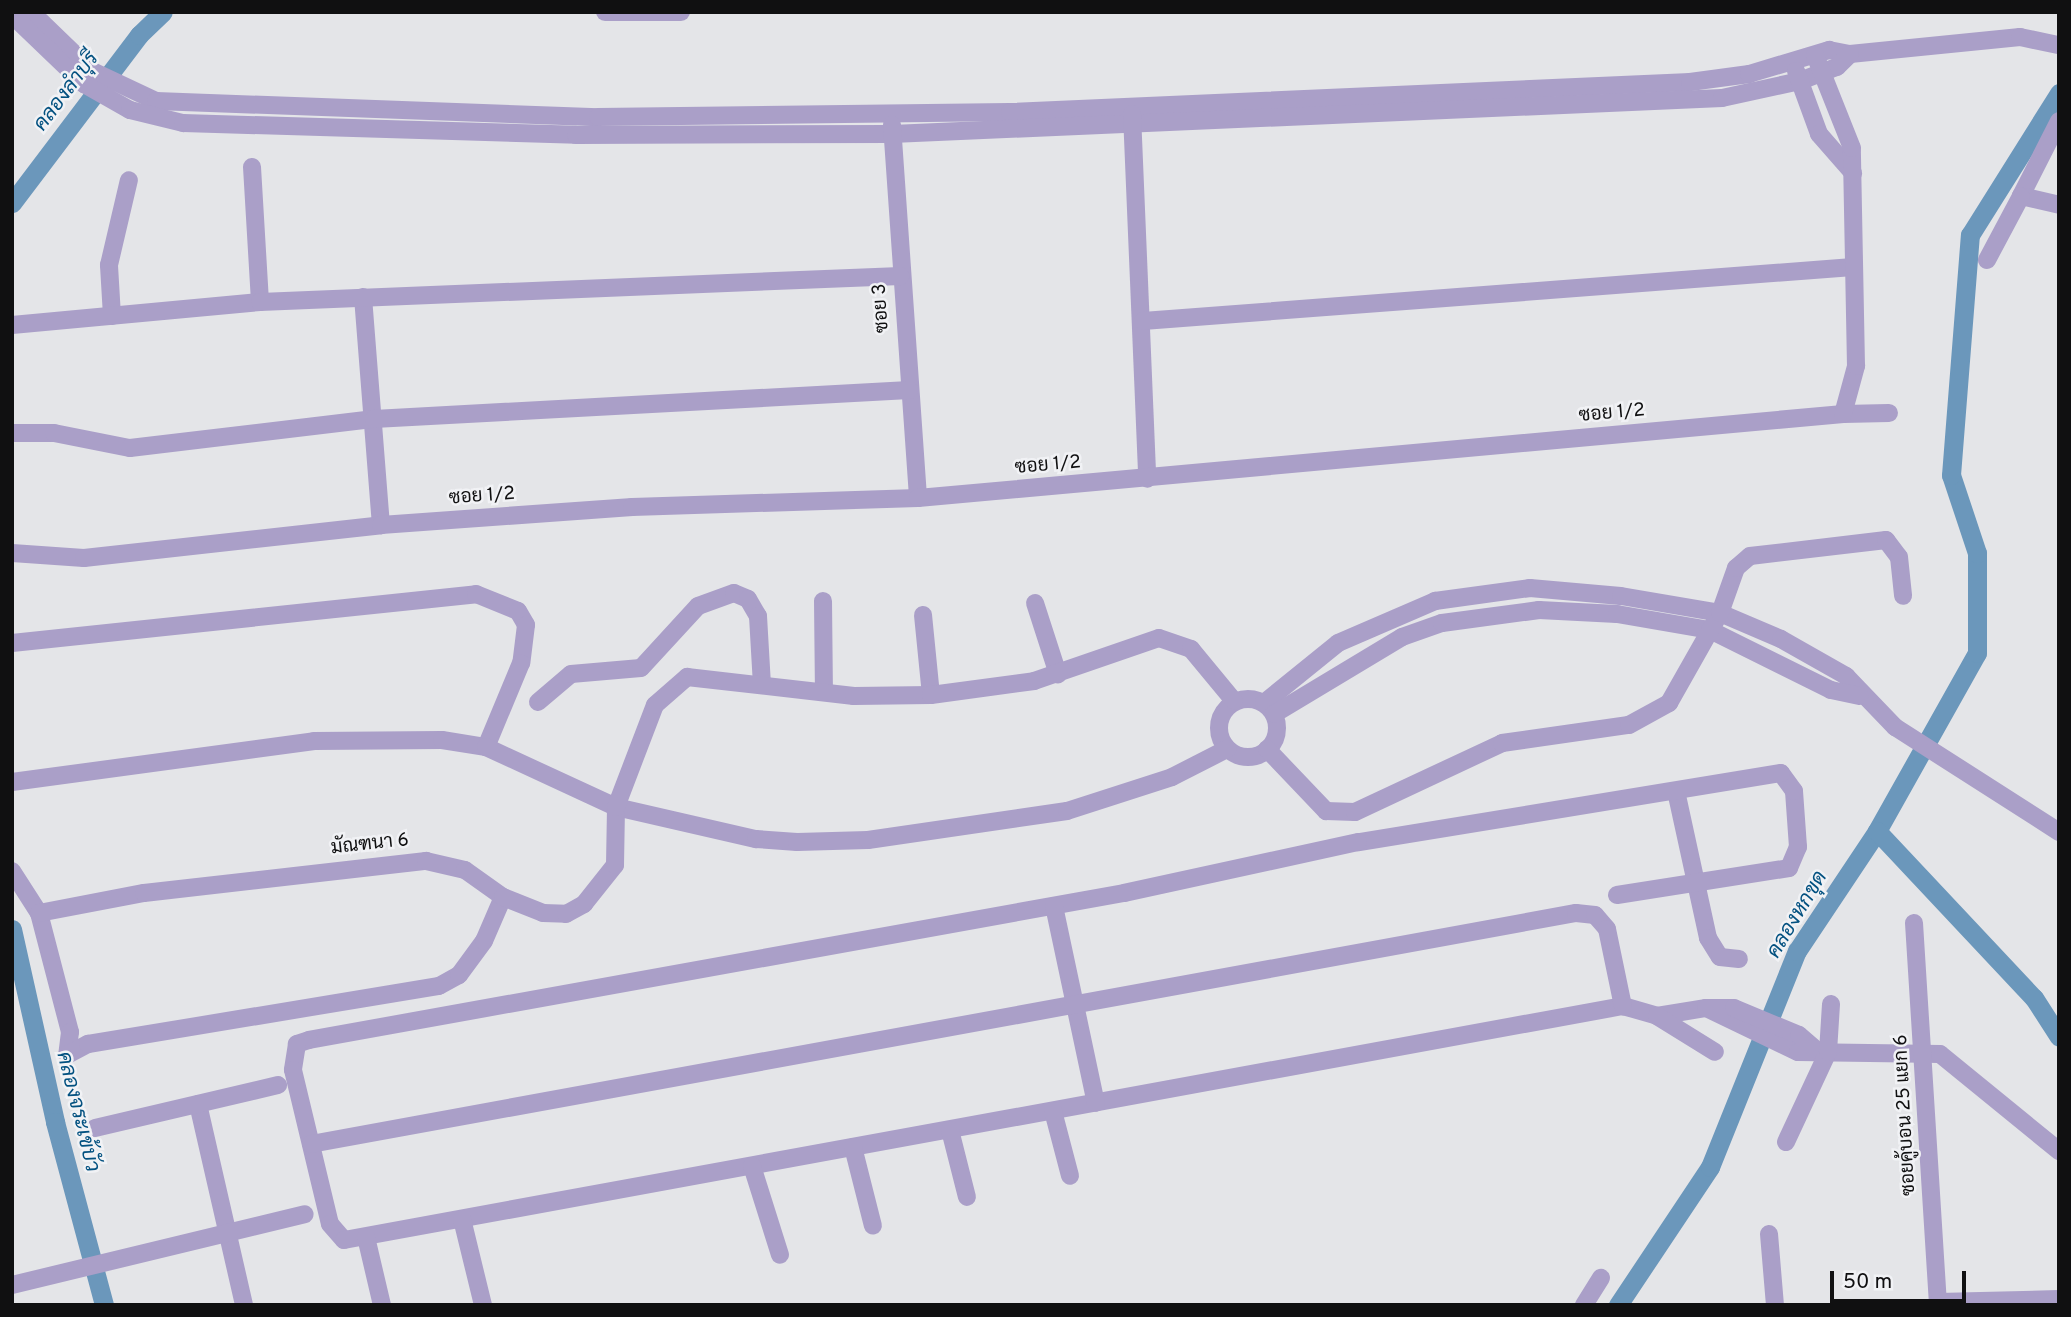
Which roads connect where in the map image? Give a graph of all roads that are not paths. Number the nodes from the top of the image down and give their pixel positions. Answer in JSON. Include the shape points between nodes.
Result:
{"nodes":[{"id":1,"x":31,"y":12,"type":"edge"},
{"id":2,"x":605,"y":12,"type":"edge"},
{"id":3,"x":681,"y":12,"type":"edge"},
{"id":4,"x":12,"y":15,"type":"edge"},
{"id":5,"x":2059,"y":45,"type":"edge"},
{"id":6,"x":1858,"y":53,"type":"junction"},
{"id":7,"x":1815,"y":55,"type":"junction"},
{"id":8,"x":1793,"y":61,"type":"junction"},
{"id":9,"x":1823,"y":73,"type":"junction"},
{"id":10,"x":88,"y":77,"type":"junction"},
{"id":11,"x":1800,"y":81,"type":"junction"},
{"id":12,"x":119,"y":96,"type":"junction"},
{"id":13,"x":892,"y":114,"type":"junction"},
{"id":14,"x":1132,"y":115,"type":"junction"},
{"id":15,"x":2059,"y":121,"type":"edge"},
{"id":16,"x":892,"y":134,"type":"junction"},
{"id":17,"x":252,"y":167,"type":"dead end"},
{"id":18,"x":1853,"y":173,"type":"junction"},
{"id":19,"x":129,"y":180,"type":"dead end"},
{"id":20,"x":2021,"y":196,"type":"junction"},
{"id":21,"x":2059,"y":205,"type":"edge"},
{"id":22,"x":1987,"y":260,"type":"dead end"},
{"id":23,"x":1853,"y":267,"type":"junction"},
{"id":24,"x":900,"y":275,"type":"junction"},
{"id":25,"x":363,"y":297,"type":"junction"},
{"id":26,"x":260,"y":302,"type":"junction"},
{"id":27,"x":112,"y":316,"type":"junction"},
{"id":28,"x":1143,"y":321,"type":"junction"},
{"id":29,"x":12,"y":325,"type":"edge"},
{"id":30,"x":909,"y":390,"type":"junction"},
{"id":31,"x":1889,"y":413,"type":"dead end"},
{"id":32,"x":1843,"y":414,"type":"junction"},
{"id":33,"x":374,"y":419,"type":"junction"},
{"id":34,"x":12,"y":433,"type":"edge"},
{"id":35,"x":1147,"y":479,"type":"junction"},
{"id":36,"x":918,"y":498,"type":"junction"},
{"id":37,"x":381,"y":525,"type":"junction"},
{"id":38,"x":12,"y":553,"type":"edge"},
{"id":39,"x":1564,"y":589,"type":"junction"},
{"id":40,"x":1903,"y":596,"type":"dead end"},
{"id":41,"x":824,"y":601,"type":"dead end"},
{"id":42,"x":1035,"y":603,"type":"dead end"},
{"id":43,"x":1423,"y":606,"type":"junction"},
{"id":44,"x":1562,"y":610,"type":"junction"},
{"id":45,"x":1720,"y":613,"type":"junction"},
{"id":46,"x":923,"y":615,"type":"dead end"},
{"id":47,"x":1430,"y":627,"type":"junction"},
{"id":48,"x":1710,"y":630,"type":"junction"},
{"id":49,"x":12,"y":643,"type":"edge"},
{"id":50,"x":1058,"y":674,"type":"junction"},
{"id":51,"x":762,"y":685,"type":"junction"},
{"id":52,"x":824,"y":692,"type":"junction"},
{"id":53,"x":932,"y":695,"type":"junction"},
{"id":54,"x":1859,"y":696,"type":"junction"},
{"id":55,"x":1234,"y":701,"type":"junction"},
{"id":56,"x":538,"y":702,"type":"dead end"},
{"id":57,"x":1269,"y":708,"type":"junction"},
{"id":58,"x":486,"y":747,"type":"junction"},
{"id":59,"x":1227,"y":748,"type":"junction"},
{"id":60,"x":1267,"y":749,"type":"junction"},
{"id":61,"x":12,"y":782,"type":"edge"},
{"id":62,"x":1676,"y":791,"type":"junction"},
{"id":63,"x":616,"y":807,"type":"junction"},
{"id":64,"x":2059,"y":832,"type":"edge"},
{"id":65,"x":12,"y":871,"type":"edge"},
{"id":66,"x":1692,"y":882,"type":"junction"},
{"id":67,"x":1617,"y":895,"type":"dead end"},
{"id":68,"x":503,"y":897,"type":"junction"},
{"id":69,"x":1054,"y":906,"type":"junction"},
{"id":70,"x":39,"y":914,"type":"junction"},
{"id":71,"x":1914,"y":923,"type":"dead end"},
{"id":72,"x":1739,"y":959,"type":"dead end"},
{"id":73,"x":1075,"y":1004,"type":"junction"},
{"id":74,"x":1831,"y":1004,"type":"dead end"},
{"id":75,"x":1623,"y":1006,"type":"junction"},
{"id":76,"x":1657,"y":1016,"type":"junction"},
{"id":77,"x":1715,"y":1052,"type":"dead end"},
{"id":78,"x":1824,"y":1052,"type":"junction"},
{"id":79,"x":1924,"y":1054,"type":"junction"},
{"id":80,"x":278,"y":1085,"type":"dead end"},
{"id":81,"x":1096,"y":1103,"type":"junction"},
{"id":82,"x":198,"y":1104,"type":"junction"},
{"id":83,"x":1053,"y":1111,"type":"junction"},
{"id":84,"x":95,"y":1128,"type":"dead end"},
{"id":85,"x":950,"y":1130,"type":"junction"},
{"id":86,"x":1786,"y":1142,"type":"dead end"},
{"id":87,"x":311,"y":1144,"type":"junction"},
{"id":88,"x":853,"y":1147,"type":"junction"},
{"id":89,"x":2059,"y":1151,"type":"edge"},
{"id":90,"x":752,"y":1166,"type":"junction"},
{"id":91,"x":1070,"y":1176,"type":"dead end"},
{"id":92,"x":967,"y":1197,"type":"dead end"},
{"id":93,"x":305,"y":1214,"type":"dead end"},
{"id":94,"x":462,"y":1219,"type":"junction"},
{"id":95,"x":873,"y":1226,"type":"dead end"},
{"id":96,"x":226,"y":1233,"type":"junction"},
{"id":97,"x":1769,"y":1234,"type":"dead end"},
{"id":98,"x":366,"y":1237,"type":"junction"},
{"id":99,"x":780,"y":1255,"type":"dead end"},
{"id":100,"x":1601,"y":1278,"type":"dead end"},
{"id":101,"x":12,"y":1285,"type":"edge"},
{"id":102,"x":2059,"y":1299,"type":"edge"},
{"id":103,"x":1589,"y":1303,"type":"edge"},
{"id":104,"x":1938,"y":1303,"type":"edge"},
{"id":105,"x":244,"y":1305,"type":"edge"},
{"id":106,"x":382,"y":1305,"type":"edge"},
{"id":107,"x":483,"y":1305,"type":"edge"},
{"id":108,"x":1775,"y":1305,"type":"edge"}],
"edges":[{"from":1,"to":10,"type":"street"},
{"from":2,"to":3,"type":"street"},
{"from":4,"to":10,"type":"street"},
{"from":5,"to":6,"type":"street","via":[[2020,37]]},
{"from":6,"to":7,"type":"street"},
{"from":6,"to":9,"type":"street"},
{"from":7,"to":8,"type":"street"},
{"from":7,"to":9,"type":"street"},
{"from":8,"to":11,"type":"street"},
{"from":8,"to":14,"type":"street","via":[[1700,81]]},
{"from":9,"to":11,"type":"street"},
{"from":9,"to":18,"type":"street","via":[[1852,148]]},
{"from":10,"to":12,"type":"street"},
{"from":11,"to":14,"type":"street","via":[[1713,99]]},
{"from":11,"to":18,"type":"street","via":[[1819,134]]},
{"from":12,"to":13,"type":"street","via":[[198,105],[598,117]]},
{"from":12,"to":16,"type":"street","via":[[183,123],[250,127],[576,135]]},
{"from":13,"to":14,"type":"street"},
{"from":13,"to":16,"type":"street","name":"ซอย 3"},
{"from":14,"to":16,"type":"street"},
{"from":14,"to":28,"type":"street"},
{"from":15,"to":20,"type":"street"},
{"from":16,"to":24,"type":"street","name":"ซอย 3"},
{"from":17,"to":26,"type":"street"},
{"from":18,"to":23,"type":"street"},
{"from":19,"to":27,"type":"street","via":[[109,265]]},
{"from":20,"to":21,"type":"street"},
{"from":20,"to":22,"type":"street"},
{"from":23,"to":28,"type":"street"},
{"from":23,"to":32,"type":"street","via":[[1856,366]]},
{"from":24,"to":25,"type":"street"},
{"from":24,"to":30,"type":"street","name":"ซอย 3"},
{"from":25,"to":26,"type":"street"},
{"from":25,"to":33,"type":"street"},
{"from":26,"to":27,"type":"street"},
{"from":27,"to":29,"type":"street"},
{"from":28,"to":35,"type":"street"},
{"from":30,"to":33,"type":"street"},
{"from":30,"to":36,"type":"street","name":"ซอย 3"},
{"from":31,"to":32,"type":"street","name":"ซอย 1/2"},
{"from":32,"to":35,"type":"street","name":"ซอย 1/2"},
{"from":33,"to":34,"type":"street","via":[[130,448],[54,433]]},
{"from":33,"to":37,"type":"street"},
{"from":35,"to":36,"type":"street","name":"ซอย 1/2"},
{"from":36,"to":37,"type":"street","name":"ซอย 1/2","via":[[632,507]]},
{"from":37,"to":38,"type":"street","name":"ซอย 1/2","via":[[84,558]]},
{"from":39,"to":43,"type":"street","via":[[1486,592]]},
{"from":39,"to":44,"type":"street"},
{"from":39,"to":45,"type":"street"},
{"from":40,"to":45,"type":"street","via":[[1899,557],[1886,540],[1784,548],[1750,555],[1736,568]]},
{"from":41,"to":52,"type":"street"},
{"from":42,"to":50,"type":"street"},
{"from":43,"to":47,"type":"street"},
{"from":43,"to":57,"type":"street","via":[[1338,643]]},
{"from":44,"to":47,"type":"street","via":[[1498,612]]},
{"from":44,"to":48,"type":"street"},
{"from":45,"to":48,"type":"street"},
{"from":45,"to":54,"type":"street","via":[[1846,676]]},
{"from":46,"to":53,"type":"street"},
{"from":47,"to":57,"type":"street"},
{"from":48,"to":54,"type":"street","via":[[1831,690]]},
{"from":48,"to":60,"type":"street","via":[[1669,703],[1650,715],[1629,725],[1502,743],[1355,812],[1326,811]]},
{"from":49,"to":58,"type":"street","via":[[476,594],[519,611],[526,625],[521,663]]},
{"from":50,"to":53,"type":"street"},
{"from":50,"to":55,"type":"street","via":[[1146,638],[1178,640]]},
{"from":51,"to":52,"type":"street"},
{"from":51,"to":56,"type":"street","via":[[758,616],[748,599],[734,593],[698,606],[641,668],[571,674]]},
{"from":51,"to":63,"type":"street","name":"มัณฑนา 6","via":[[700,678],[674,682],[655,705]]},
{"from":52,"to":53,"type":"street"},
{"from":54,"to":64,"type":"street","via":[[1928,750]]},
{"from":55,"to":57,"type":"street"},
{"from":55,"to":59,"type":"street","via":[[1219,723]]},
{"from":57,"to":60,"type":"street","via":[[1277,726]]},
{"from":58,"to":61,"type":"street","via":[[390,736],[314,741]]},
{"from":58,"to":63,"type":"street"},
{"from":59,"to":60,"type":"street","via":[[1247,757]]},
{"from":59,"to":63,"type":"street","via":[[1172,777],[1067,811],[868,840],[755,839]]},
{"from":62,"to":66,"type":"street"},
{"from":62,"to":66,"type":"street","via":[[1781,773],[1794,791],[1798,847],[1789,868]]},
{"from":62,"to":69,"type":"street","via":[[1358,842]]},
{"from":63,"to":68,"type":"street","name":"มัณฑนา 6","via":[[615,865],[584,904],[565,914],[542,913]]},
{"from":65,"to":70,"type":"street"},
{"from":66,"to":67,"type":"street"},
{"from":66,"to":72,"type":"street","via":[[1708,938],[1720,957]]},
{"from":68,"to":70,"type":"street","name":"มัณฑนา 6","via":[[465,870],[426,861],[144,893]]},
{"from":68,"to":70,"type":"street","via":[[484,941],[459,975],[439,986],[88,1044],[68,1055],[70,1032]]},
{"from":69,"to":73,"type":"street"},
{"from":69,"to":87,"type":"street","via":[[309,1040],[297,1044],[291,1057]]},
{"from":71,"to":79,"type":"street","name":"ซอยคู้บอน 25 แยก 6"},
{"from":73,"to":75,"type":"street","via":[[1586,913],[1607,929]]},
{"from":73,"to":81,"type":"street"},
{"from":73,"to":87,"type":"street"},
{"from":74,"to":78,"type":"street"},
{"from":75,"to":76,"type":"street"},
{"from":75,"to":81,"type":"street"},
{"from":76,"to":77,"type":"street"},
{"from":76,"to":78,"type":"street","via":[[1706,1008]]},
{"from":78,"to":79,"type":"street"},
{"from":78,"to":86,"type":"street"},
{"from":79,"to":89,"type":"street","via":[[1940,1054]]},
{"from":79,"to":104,"type":"street","name":"ซอยคู้บอน 25 แยก 6"},
{"from":80,"to":82,"type":"street"},
{"from":81,"to":83,"type":"street"},
{"from":82,"to":84,"type":"street"},
{"from":82,"to":96,"type":"street"},
{"from":83,"to":85,"type":"street"},
{"from":83,"to":91,"type":"street"},
{"from":85,"to":88,"type":"street"},
{"from":85,"to":92,"type":"street"},
{"from":87,"to":98,"type":"street","via":[[332,1231],[344,1240]]},
{"from":88,"to":90,"type":"street"},
{"from":88,"to":95,"type":"street"},
{"from":90,"to":94,"type":"street"},
{"from":90,"to":99,"type":"street"},
{"from":93,"to":96,"type":"street"},
{"from":94,"to":98,"type":"street"},
{"from":94,"to":107,"type":"street"},
{"from":96,"to":101,"type":"street"},
{"from":96,"to":105,"type":"street"},
{"from":97,"to":108,"type":"street"},
{"from":98,"to":106,"type":"street"},
{"from":100,"to":103,"type":"street"},
{"from":102,"to":104,"type":"street"}]}
